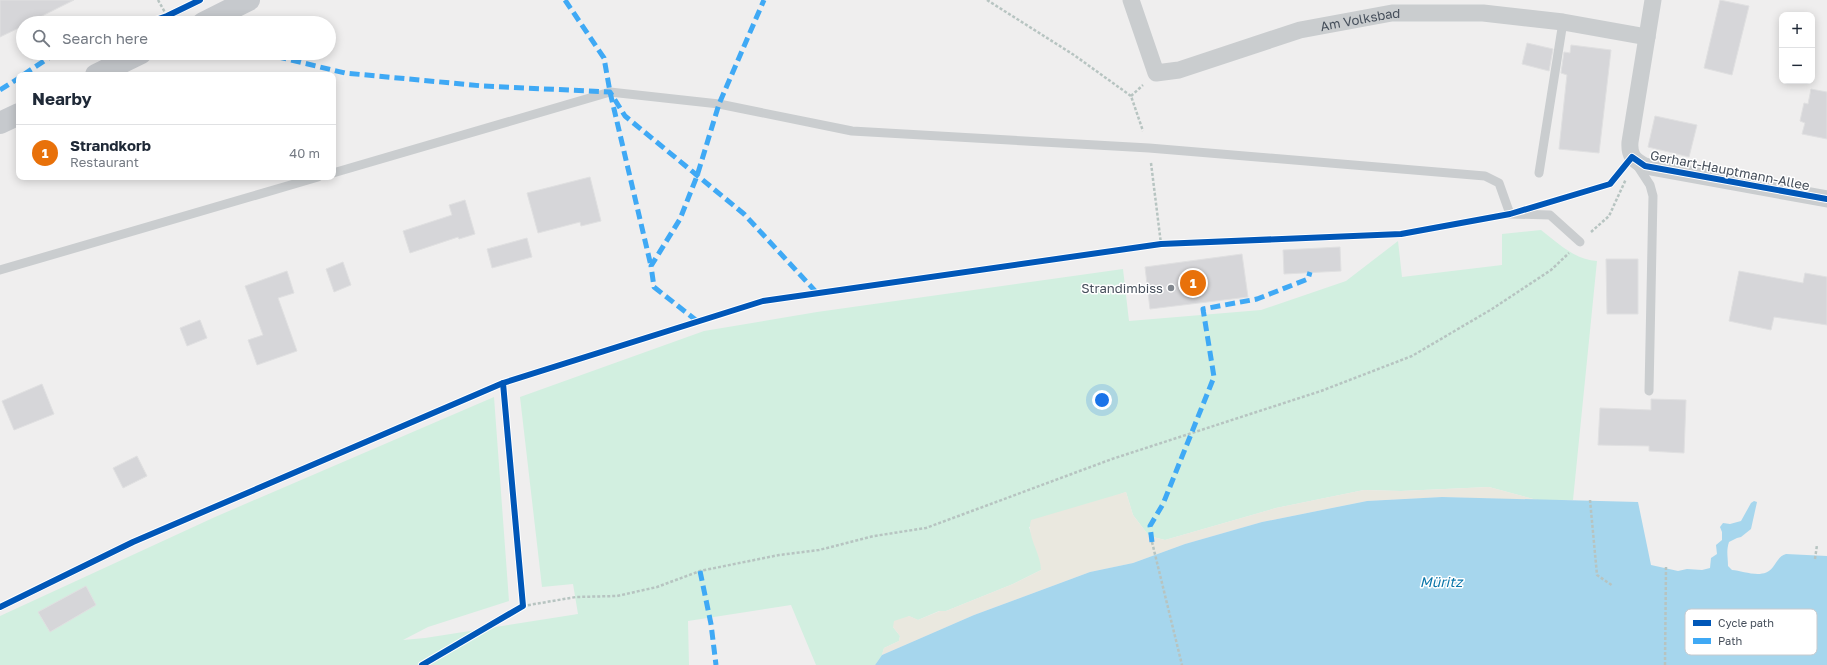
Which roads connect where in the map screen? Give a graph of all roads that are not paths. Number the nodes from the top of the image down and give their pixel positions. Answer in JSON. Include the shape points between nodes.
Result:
{"nodes":[{"id":1,"x":249,"y":0,"type":"edge"},
{"id":2,"x":1131,"y":0,"type":"edge"},
{"id":3,"x":1653,"y":0,"type":"edge"},
{"id":4,"x":217,"y":16,"type":"edge"},
{"id":5,"x":1563,"y":22,"type":"junction"},
{"id":6,"x":1647,"y":37,"type":"junction"},
{"id":7,"x":127,"y":60,"type":"edge"},
{"id":8,"x":102,"y":72,"type":"edge"},
{"id":9,"x":16,"y":115,"type":"edge"},
{"id":10,"x":0,"y":123,"type":"edge"},
{"id":11,"x":1632,"y":157,"type":"junction"},
{"id":12,"x":336,"y":172,"type":"edge"},
{"id":13,"x":1539,"y":173,"type":"dead end"},
{"id":14,"x":296,"y":180,"type":"edge"},
{"id":15,"x":1827,"y":199,"type":"edge"},
{"id":16,"x":1580,"y":242,"type":"road end"},
{"id":17,"x":0,"y":270,"type":"edge"},
{"id":18,"x":1649,"y":391,"type":"dead end"}],
"edges":[{"from":1,"to":4,"type":"main road"},
{"from":2,"to":5,"type":"street","name":"Am Volksbad","via":[[1156,73],[1179,70],[1300,30],[1392,13],[1483,13]]},
{"from":3,"to":6,"type":"street"},
{"from":5,"to":6,"type":"street","name":"Am Volksbad"},
{"from":5,"to":13,"type":"lane"},
{"from":6,"to":11,"type":"street","via":[[1630,142],[1629,151]]},
{"from":7,"to":8,"type":"main road"},
{"from":9,"to":10,"type":"main road"},
{"from":11,"to":15,"type":"street","name":"Gerhart-Hauptmann-Allee","via":[[1645,166]]},
{"from":11,"to":18,"type":"lane","via":[[1650,185],[1653,196]]},
{"from":12,"to":16,"type":"lane","via":[[610,92],[719,104],[852,131],[1149,148],[1485,176],[1498,183],[1510,214],[1550,215]]},
{"from":14,"to":17,"type":"lane"}]}
